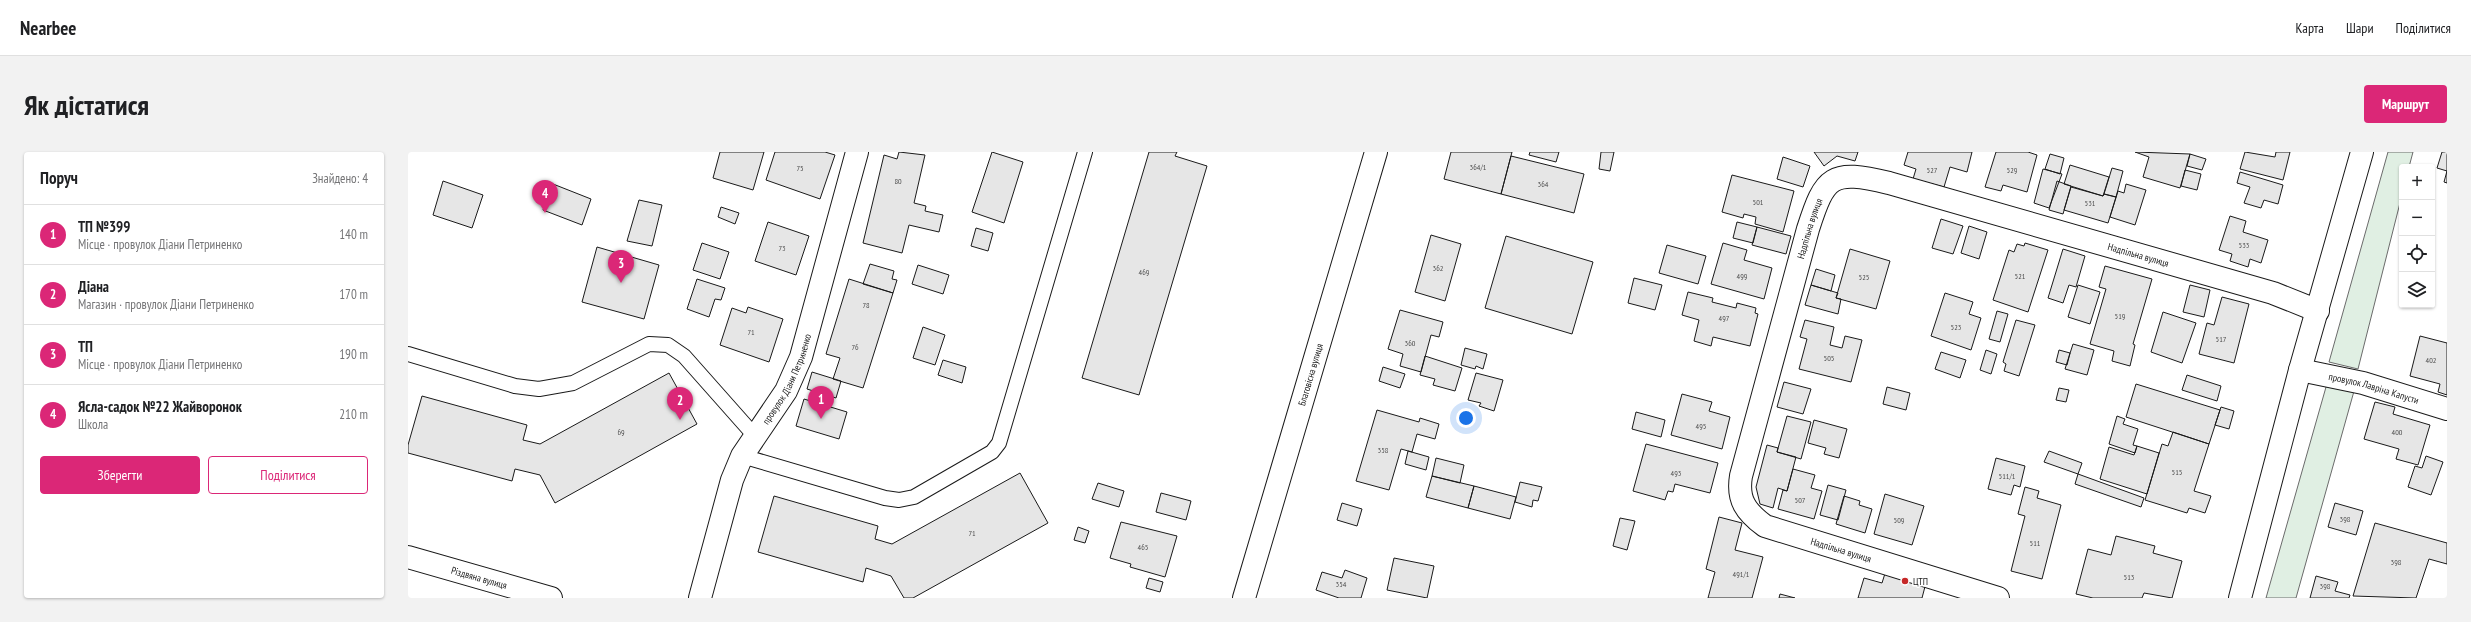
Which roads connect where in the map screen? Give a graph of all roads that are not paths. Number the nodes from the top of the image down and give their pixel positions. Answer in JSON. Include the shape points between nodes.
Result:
{"nodes":[{"id":1,"x":857,"y":152,"type":"edge"},
{"id":2,"x":1085,"y":152,"type":"edge"},
{"id":3,"x":1376,"y":152,"type":"edge"},
{"id":4,"x":2362,"y":152,"type":"edge"},
{"id":5,"x":2318,"y":311,"type":"junction"},
{"id":6,"x":408,"y":354,"type":"edge"},
{"id":7,"x":2300,"y":370,"type":"junction"},
{"id":8,"x":2447,"y":409,"type":"edge"},
{"id":9,"x":754,"y":435,"type":"junction"},
{"id":10,"x":742,"y":456,"type":"junction"},
{"id":11,"x":408,"y":557,"type":"edge"},
{"id":12,"x":551,"y":598,"type":"edge"},
{"id":13,"x":700,"y":598,"type":"edge"},
{"id":14,"x":1244,"y":598,"type":"edge"},
{"id":15,"x":1998,"y":598,"type":"edge"},
{"id":16,"x":2240,"y":598,"type":"edge"}],
"edges":[{"from":1,"to":9,"type":"street","name":"провулок Діани Петриненко","via":[[801,357],[786,391]]},
{"from":2,"to":10,"type":"lane","via":[[999,443],[992,452],[920,494],[900,500],[885,498]]},
{"from":3,"to":14,"type":"street","name":"Благовісна вулиця"},
{"from":4,"to":5,"type":"street"},
{"from":5,"to":7,"type":"street"},
{"from":5,"to":15,"type":"street","name":"Надпільна вулиця","via":[[2274,293],[1888,183],[1844,177],[1828,183],[1821,193],[1808,229],[1741,476],[1740,494],[1743,504],[1750,515],[1765,526]]},
{"from":6,"to":9,"type":"lane","via":[[515,386],[539,389],[573,383],[649,344],[668,345],[684,356]]},
{"from":7,"to":8,"type":"street","name":"провулок Лавріна Капусти","via":[[2363,383]]},
{"from":7,"to":16,"type":"street"},
{"from":9,"to":10,"type":"street","name":"провулок Діани Петриненко"},
{"from":10,"to":13,"type":"street","name":"провулок Діани Петриненко","via":[[732,480]]},
{"from":11,"to":12,"type":"street","name":"Різдвяна вулиця"}]}
